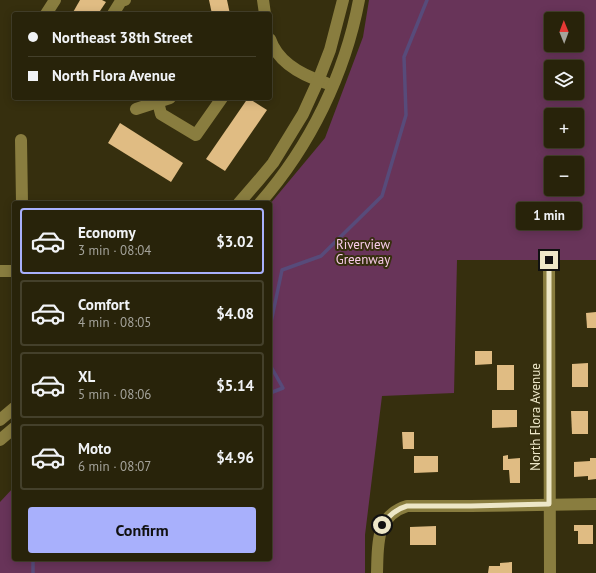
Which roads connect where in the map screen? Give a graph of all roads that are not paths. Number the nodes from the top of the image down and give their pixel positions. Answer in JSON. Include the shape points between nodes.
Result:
{"nodes":[{"id":1,"x":55,"y":0,"type":"edge"},
{"id":2,"x":122,"y":0,"type":"edge"},
{"id":3,"x":263,"y":0,"type":"edge"},
{"id":4,"x":344,"y":0,"type":"edge"},
{"id":5,"x":359,"y":0,"type":"edge"},
{"id":6,"x":47,"y":12,"type":"edge"},
{"id":7,"x":114,"y":12,"type":"edge"},
{"id":8,"x":265,"y":12,"type":"edge"},
{"id":9,"x":273,"y":54,"type":"edge"},
{"id":10,"x":318,"y":81,"type":"junction"},
{"id":11,"x":333,"y":86,"type":"junction"},
{"id":12,"x":164,"y":100,"type":"edge"},
{"id":13,"x":221,"y":100,"type":"edge"},
{"id":14,"x":158,"y":102,"type":"junction"},
{"id":15,"x":136,"y":109,"type":"dead end"},
{"id":16,"x":21,"y":140,"type":"dead end"},
{"id":17,"x":22,"y":201,"type":"edge"},
{"id":18,"x":241,"y":201,"type":"edge"},
{"id":19,"x":262,"y":201,"type":"edge"},
{"id":20,"x":549,"y":260,"type":"dead end"},
{"id":21,"x":0,"y":271,"type":"edge"},
{"id":22,"x":12,"y":271,"type":"edge"},
{"id":23,"x":12,"y":410,"type":"edge"},
{"id":24,"x":0,"y":420,"type":"edge"},
{"id":25,"x":12,"y":430,"type":"edge"},
{"id":26,"x":0,"y":440,"type":"edge"},
{"id":27,"x":549,"y":504,"type":"junction"},
{"id":28,"x":596,"y":504,"type":"edge"},
{"id":29,"x":377,"y":573,"type":"edge"},
{"id":30,"x":550,"y":573,"type":"edge"}],
"edges":[{"from":1,"to":6,"type":"street"},
{"from":2,"to":7,"type":"street"},
{"from":3,"to":8,"type":"street"},
{"from":4,"to":10,"type":"street"},
{"from":5,"to":11,"type":"street","via":[[345,55]]},
{"from":9,"to":10,"type":"street"},
{"from":10,"to":11,"type":"street"},
{"from":10,"to":18,"type":"street","via":[[303,114],[273,163]]},
{"from":11,"to":19,"type":"street","via":[[288,168]]},
{"from":12,"to":14,"type":"street"},
{"from":13,"to":14,"type":"street","via":[[196,135],[161,114]]},
{"from":14,"to":15,"type":"street"},
{"from":16,"to":17,"type":"street"},
{"from":20,"to":27,"type":"street","name":"North Flora Avenue"},
{"from":21,"to":22,"type":"street"},
{"from":23,"to":24,"type":"street"},
{"from":25,"to":26,"type":"street"},
{"from":27,"to":28,"type":"street"},
{"from":27,"to":29,"type":"street","via":[[399,508],[390,514],[382,525]]},
{"from":27,"to":30,"type":"street","name":"North Flora Avenue"}]}
